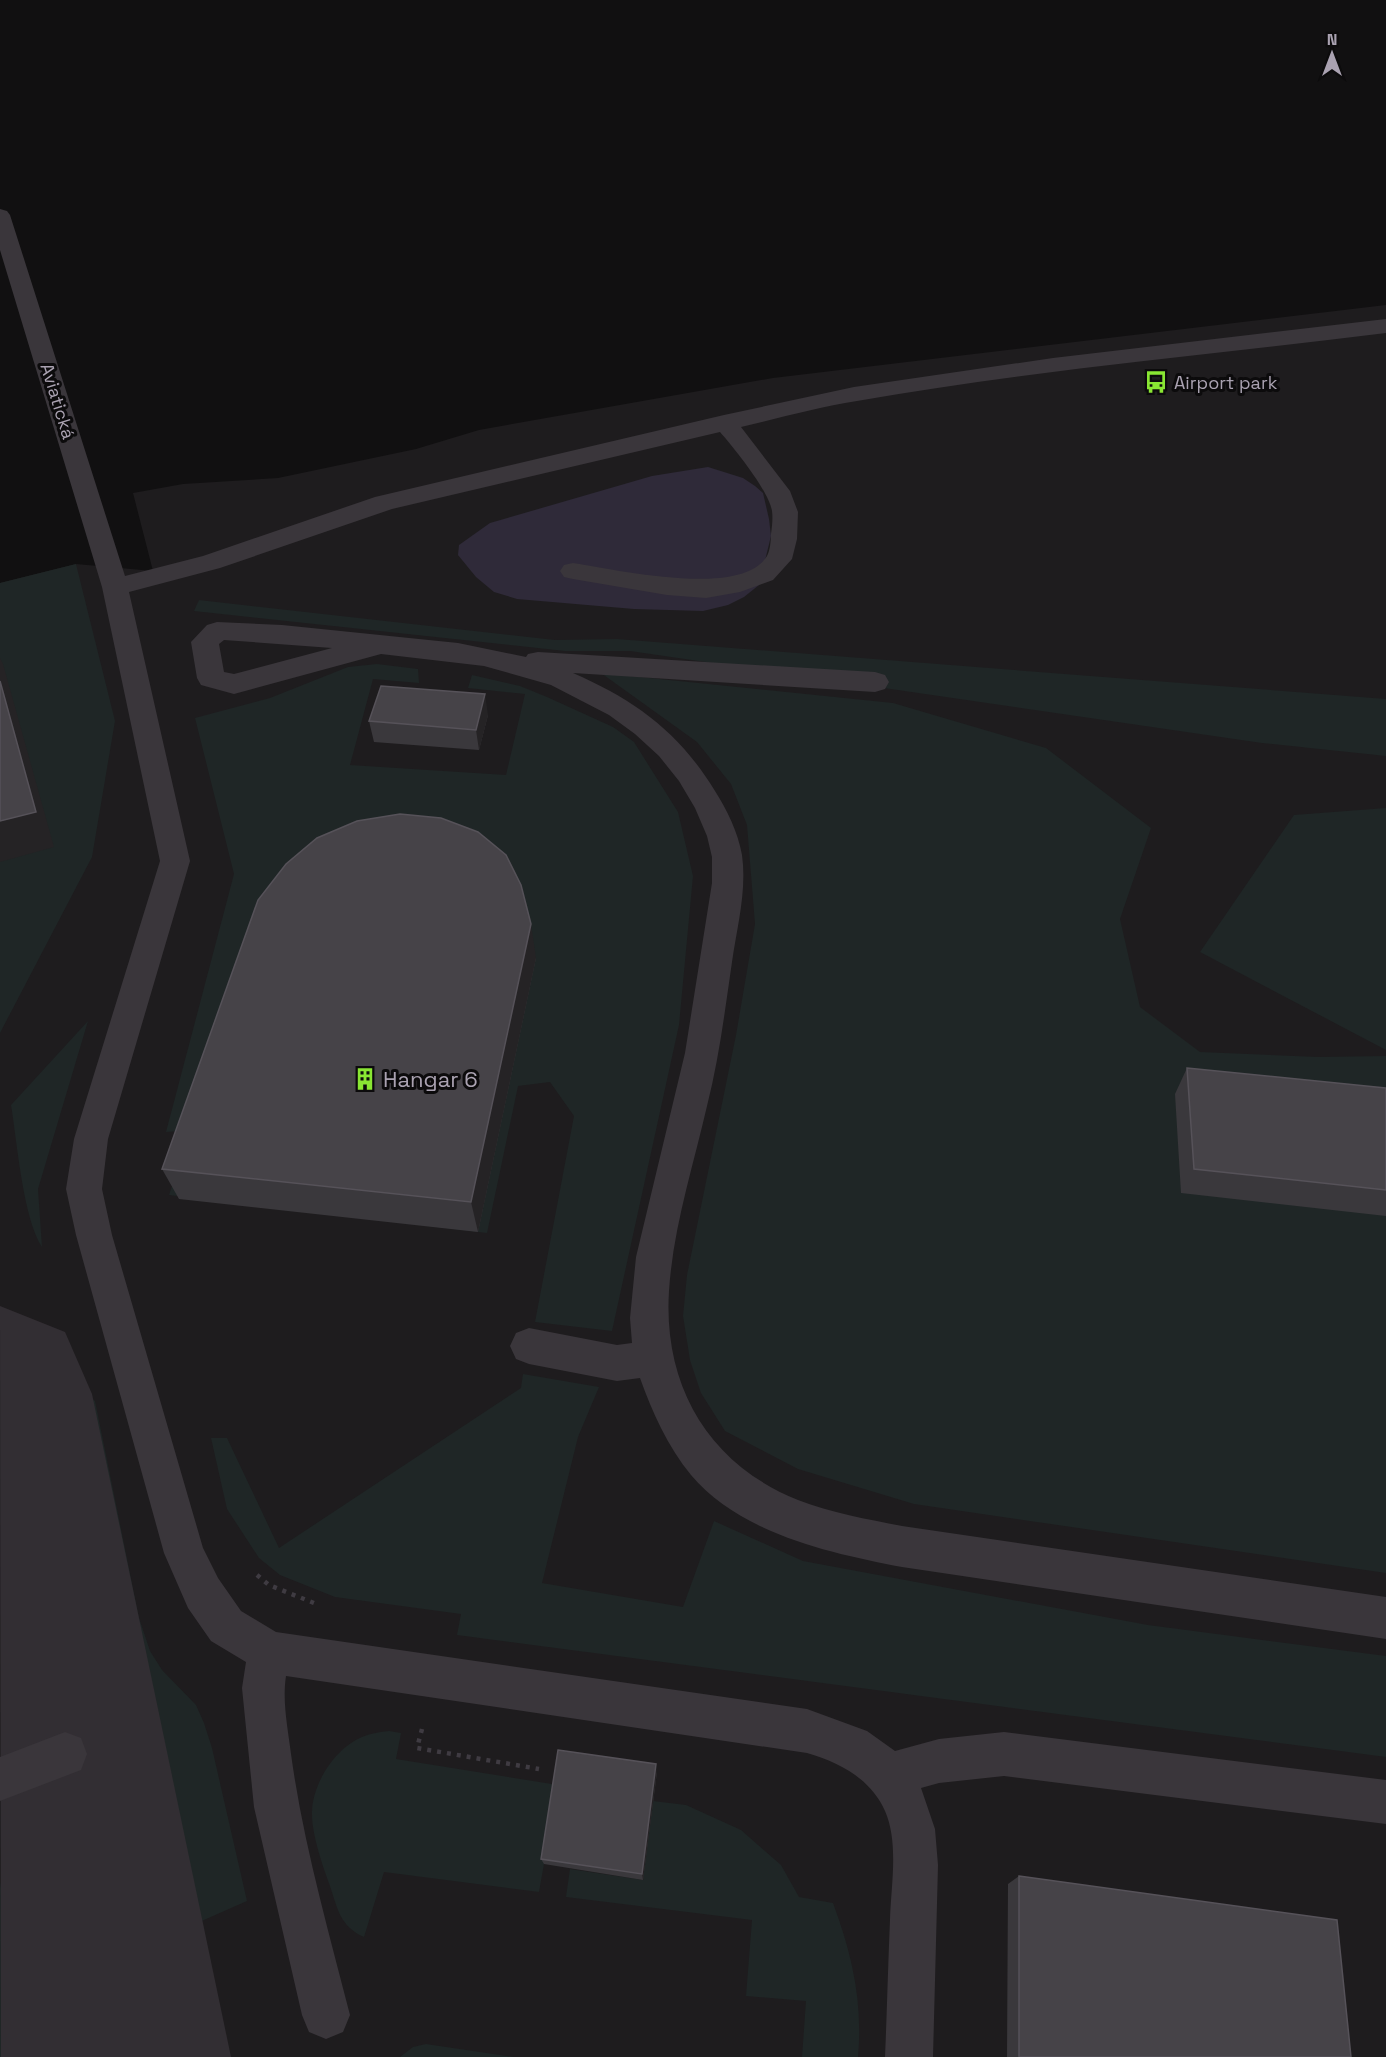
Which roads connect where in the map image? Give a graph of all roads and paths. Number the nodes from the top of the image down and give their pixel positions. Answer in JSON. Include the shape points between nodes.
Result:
{"nodes":[{"id":1,"x":0,"y":215,"type":"edge"},
{"id":2,"x":1386,"y":326,"type":"edge"},
{"id":3,"x":724,"y":422,"type":"junction"},
{"id":4,"x":573,"y":571,"type":"dead end"},
{"id":5,"x":116,"y":587,"type":"junction"},
{"id":6,"x":380,"y":645,"type":"junction"},
{"id":7,"x":495,"y":658,"type":"junction"},
{"id":8,"x":875,"y":682,"type":"dead end"},
{"id":9,"x":529,"y":1346,"type":"dead end"},
{"id":10,"x":654,"y":1358,"type":"junction"},
{"id":11,"x":254,"y":1571,"type":"dead end"},
{"id":12,"x":317,"y":1604,"type":"dead end"},
{"id":13,"x":1386,"y":1618,"type":"edge"},
{"id":14,"x":269,"y":1652,"type":"junction"},
{"id":15,"x":433,"y":1678,"type":"junction"},
{"id":16,"x":64,"y":1754,"type":"dead end"},
{"id":17,"x":539,"y":1769,"type":"dead end"},
{"id":18,"x":888,"y":1775,"type":"junction"},
{"id":19,"x":0,"y":1779,"type":"edge"},
{"id":20,"x":1386,"y":1802,"type":"edge"},
{"id":21,"x":326,"y":2015,"type":"dead end"},
{"id":22,"x":909,"y":2057,"type":"edge"}],
"edges":[{"from":1,"to":5,"type":"lane","name":"Aviatická"},
{"from":2,"to":3,"type":"lane","via":[[908,384]]},
{"from":3,"to":4,"type":"lane","via":[[778,491],[785,512],[779,559],[764,574],[706,589]]},
{"from":3,"to":5,"type":"lane","via":[[384,503],[211,562]]},
{"from":5,"to":14,"type":"lane","name":"Aviatická","via":[[175,861],[91,1139],[84,1189],[184,1553],[203,1593],[226,1626]]},
{"from":6,"to":6,"type":"lane","via":[[255,631],[217,631],[205,642],[211,678],[234,684]]},
{"from":6,"to":7,"type":"lane"},
{"from":7,"to":8,"type":"lane"},
{"from":7,"to":10,"type":"lane","via":[[591,692],[632,715],[669,747],[695,779],[716,819],[727,858],[725,903],[702,1058],[648,1302]]},
{"from":9,"to":10,"type":"lane","via":[[617,1363]]},
{"from":10,"to":13,"type":"lane","via":[[666,1396],[687,1439],[727,1483],[777,1514],[840,1534],[1215,1597]]},
{"from":11,"to":12,"type":"path","via":[[269,1586]]},
{"from":14,"to":15,"type":"lane"},
{"from":14,"to":21,"type":"lane","via":[[263,1688],[276,1807]]},
{"from":15,"to":17,"type":"path","via":[[417,1748]]},
{"from":15,"to":18,"type":"lane","via":[[807,1731],[840,1740],[867,1755]]},
{"from":16,"to":19,"type":"lane"},
{"from":18,"to":20,"type":"lane","via":[[939,1761],[1004,1754]]},
{"from":18,"to":22,"type":"lane","via":[[903,1799],[913,1829]]}]}
